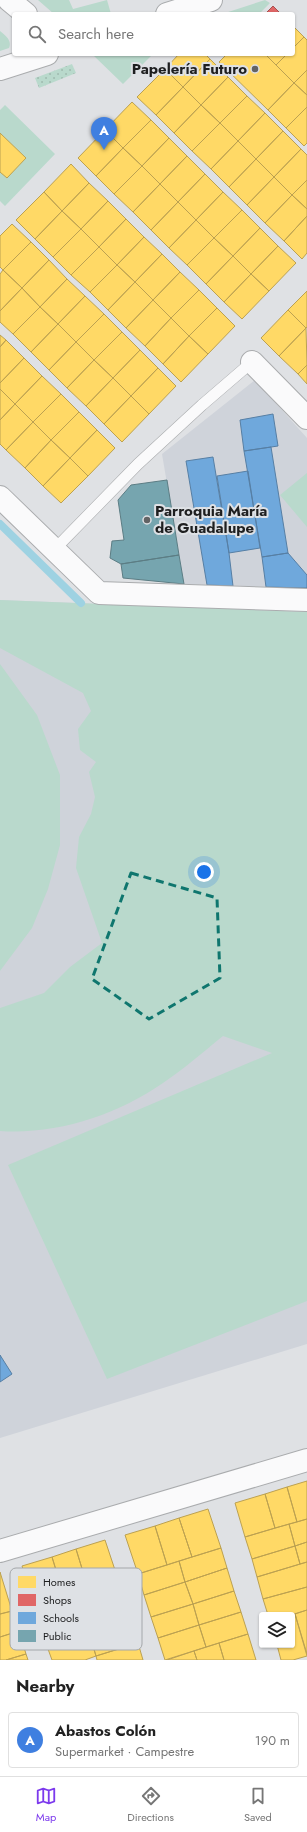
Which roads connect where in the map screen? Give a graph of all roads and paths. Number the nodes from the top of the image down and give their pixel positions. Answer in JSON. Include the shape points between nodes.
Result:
{"nodes":[{"id":1,"x":9,"y":0,"type":"edge"},
{"id":2,"x":211,"y":0,"type":"edge"},
{"id":3,"x":24,"y":12,"type":"edge"},
{"id":4,"x":173,"y":12,"type":"edge"},
{"id":5,"x":41,"y":56,"type":"edge"},
{"id":6,"x":0,"y":69,"type":"edge"},
{"id":7,"x":252,"y":362,"type":"joint"},
{"id":8,"x":307,"y":418,"type":"edge"},
{"id":9,"x":0,"y":497,"type":"edge"},
{"id":10,"x":54,"y":550,"type":"junction"},
{"id":11,"x":307,"y":600,"type":"edge"},
{"id":12,"x":307,"y":1460,"type":"edge"},
{"id":13,"x":0,"y":1551,"type":"edge"}],
"edges":[{"from":1,"to":3,"type":"street"},
{"from":2,"to":4,"type":"street"},
{"from":5,"to":6,"type":"street"},
{"from":7,"to":8,"type":"street"},
{"from":7,"to":10,"type":"lane","via":[[138,464]]},
{"from":9,"to":10,"type":"street"},
{"from":10,"to":11,"type":"street","via":[[99,592]]},
{"from":12,"to":13,"type":"street"}]}
